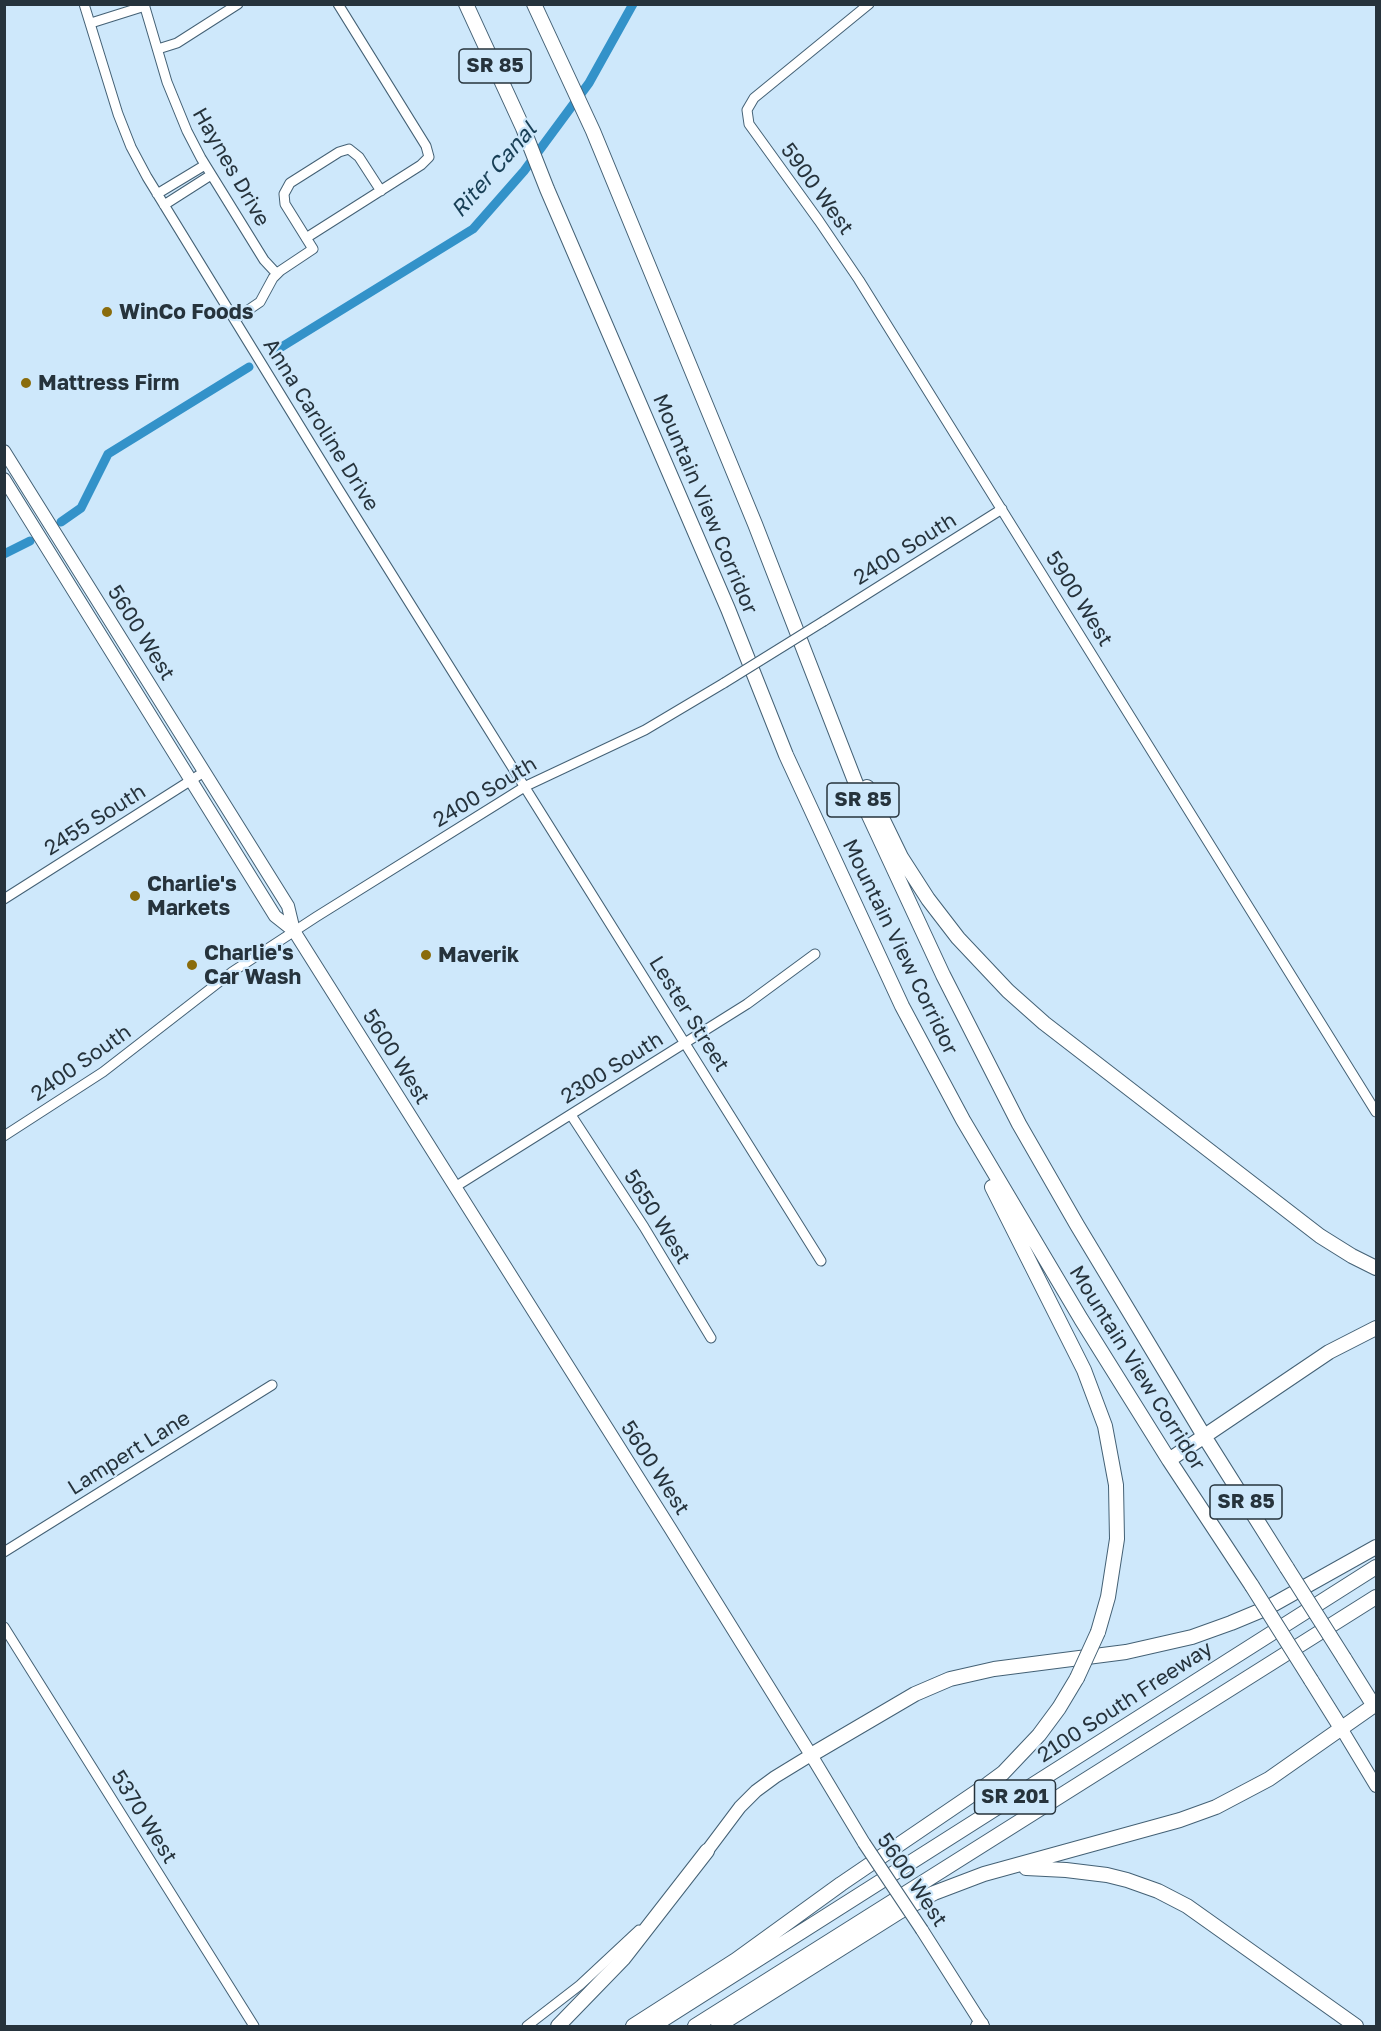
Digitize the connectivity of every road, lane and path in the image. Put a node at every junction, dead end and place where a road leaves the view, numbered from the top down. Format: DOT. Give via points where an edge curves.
graph roads {
  1 [pos="84,4"];
  2 [pos="238,4"];
  3 [pos="338,4"];
  4 [pos="466,4"];
  5 [pos="534,4"];
  6 [pos="869,4"];
  7 [pos="144,5"];
  8 [pos="91,23"];
  9 [pos="158,49"];
  10 [pos="205,165"];
  11 [pos="211,175"];
  12 [pos="381,191"];
  13 [pos="157,194"];
  14 [pos="164,205"];
  15 [pos="306,238"];
  16 [pos="277,274"];
  17 [pos="235,319"];
  18 [pos="4,451"];
  19 [pos="4,479"];
  20 [pos="1002,509"];
  21 [pos="827,706"];
  22 [pos="204,772"];
  23 [pos="191,780"];
  24 [pos="526,786"];
  25 [pos="4,899"];
  26 [pos="294,931"];
  27 [pos="815,954"];
  28 [pos="902,1005"];
  29 [pos="686,1044"];
  30 [pos="1377,1112"];
  31 [pos="571,1115"];
  32 [pos="4,1136"];
  33 [pos="455,1187"];
  34 [pos="821,1261"];
  35 [pos="1377,1268"];
  36 [pos="1377,1328"];
  37 [pos="711,1338"];
  38 [pos="272,1385"];
  39 [pos="1204,1436"];
  40 [pos="1169,1460"];
  41 [pos="1377,1547"];
  42 [pos="4,1552"];
  43 [pos="1377,1567"];
  44 [pos="1377,1597"];
  45 [pos="4,1627"];
  46 [pos="1376,1707"];
  47 [pos="1341,1728"];
  48 [pos="811,1755"];
  49 [pos="1377,1786"];
  50 [pos="707,1851"];
  51 [pos="1000,1871"];
  52 [pos="254,2026"];
  53 [pos="527,2026"];
  54 [pos="558,2026"];
  55 [pos="633,2026"];
  56 [pos="652,2026"];
  57 [pos="695,2026"];
  58 [pos="718,2026"];
  59 [pos="980,2026"];
  60 [pos="1356,2026"];
  1 -- 8 [label="street, Anna Caroline Drive"];
  2 -- 9 [label="street" via="177,43"];
  3 -- 12 [label="street" via="426,146 429,157"];
  4 -- 28 [label="highway, Mountain View Corridor / SR 85" via="523,128 728,609 786,755"];
  5 -- 21 [label="highway, Mountain View Corridor / SR 85" via="593,131"];
  6 -- 20 [label="street, 5900 West" via="759,94 747,110 752,129 859,280"];
  7 -- 8 [label="street"];
  7 -- 9 [label="street, Haynes Drive"];
  8 -- 13 [label="street, Anna Caroline Drive" via="124,130"];
  9 -- 10 [label="street, Haynes Drive" via="180,117"];
  10 -- 11 [label="street, Haynes Drive"];
  10 -- 13 [label="street"];
  11 -- 14 [label="street"];
  11 -- 16 [label="street, Haynes Drive" via="264,260"];
  12 -- 15 [label="street"];
  12 -- 15 [label="street" via="352,150 339,152 285,190 285,204"];
  13 -- 14 [label="street, Anna Caroline Drive"];
  14 -- 17 [label="street, Anna Caroline Drive"];
  15 -- 16 [label="street" via="313,249"];
  16 -- 17 [label="street" via="260,302"];
  17 -- 24 [label="street, Anna Caroline Drive"];
  18 -- 22 [label="main road, 5600 West"];
  19 -- 23 [label="main road, 5600 West"];
  20 -- 24 [label="street, 2400 South, bridge" via="645,730"];
  20 -- 30 [label="street, 5900 West"];
  21 -- 35 [label="highway" via="914,879 991,975 1044,1023 1320,1236"];
  21 -- 39 [label="highway, Mountain View Corridor / SR 85" via="865,807 970,1032 1077,1225"];
  22 -- 23 [label="street, 2455 South"];
  22 -- 26 [label="main road, 5600 West" via="288,906"];
  23 -- 25 [label="street, 2455 South"];
  23 -- 26 [label="main road, 5600 West" via="275,916"];
  24 -- 26 [label="street, 2400 South"];
  24 -- 29 [label="street, Lester Street"];
  26 -- 32 [label="street, 2400 South" via="224,978 103,1072"];
  26 -- 33 [label="main road, 5600 West"];
  27 -- 29 [label="street, 2300 South"];
  28 -- 40 [label="highway, Mountain View Corridor / SR 85" via="1030,1235"];
  28 -- 55 [label="highway, bridge" via="923,1054 1084,1370 1105,1426 1116,1485 1117,1539 1108,1597 1098,1632 1077,1678 1039,1735 1009,1767 736,1960"];
  29 -- 31 [label="street, 2300 South"];
  29 -- 34 [label="street, Lester Street"];
  31 -- 33 [label="street, 2300 South"];
  31 -- 37 [label="street, 5650 West"];
  33 -- 48 [label="main road, 5600 West"];
  36 -- 39 [label="highway" via="1329,1352"];
  38 -- 42 [label="street, Lampert Lane"];
  39 -- 40 [label="highway"];
  39 -- 46 [label="highway, Mountain View Corridor / SR 85, bridge"];
  40 -- 47 [label="highway, Mountain View Corridor / SR 85, bridge"];
  41 -- 48 [label="highway" via="1267,1608 1192,1636 1126,1652 950,1678"];
  43 -- 56 [label="highway, 2100 South Freeway / SR 201"];
  44 -- 57 [label="highway, SR 201"];
  45 -- 52 [label="street, 5370 West"];
  46 -- 47 [label="highway"];
  47 -- 49 [label="main road, Mountain View Corridor / SR 85"];
  47 -- 51 [label="highway" via="1269,1779 1216,1807"];
  48 -- 50 [label="main road" via="756,1791"];
  48 -- 59 [label="main road, 5600 West, bridge"];
  50 -- 53 [label="street" via="621,1948"];
  50 -- 54 [label="highway" via="623,1959"];
  51 -- 58 [label="highway" via="916,1902"];
  51 -- 60 [label="highway" via="1044,1868 1086,1872 1158,1891 1187,1906"];
}
